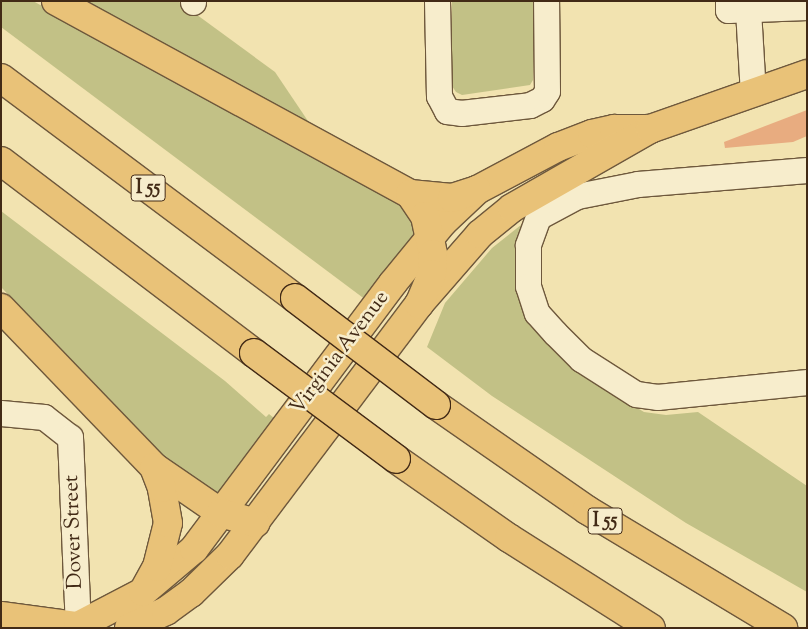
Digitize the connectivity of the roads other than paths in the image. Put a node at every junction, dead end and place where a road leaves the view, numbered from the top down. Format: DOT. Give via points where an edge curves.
graph roads {
  1 [pos="56,1"];
  2 [pos="437,1"];
  3 [pos="546,1"];
  4 [pos="738,6"];
  5 [pos="780,6"];
  6 [pos="807,7"];
  7 [pos="807,74"];
  8 [pos="1,78"];
  9 [pos="753,93"];
  10 [pos="650,128"];
  11 [pos="1,161"];
  12 [pos="807,170"];
  13 [pos="477,190"];
  14 [pos="410,194"];
  15 [pos="431,238"];
  16 [pos="419,304"];
  17 [pos="1,308"];
  18 [pos="807,382"];
  19 [pos="1,413"];
  20 [pos="154,467"];
  21 [pos="221,513"];
  22 [pos="256,523"];
  23 [pos="143,592"];
  24 [pos="1,616"];
  25 [pos="82,627"];
  26 [pos="782,627"];
  27 [pos="129,628"];
  28 [pos="651,628"];
  1 -- 14 [label="main road"];
  2 -- 3 [label="street" via="438,96 447,111 461,113 530,105 542,99 547,90"];
  4 -- 5 [label="street"];
  4 -- 9 [label="street"];
  5 -- 6 [label="street"];
  7 -- 9 [label="main road, Virginia Avenue"];
  8 -- 26 [label="main road, I 55, bridge" via="436,405 588,510"];
  9 -- 10 [label="main road, Virginia Avenue"];
  10 -- 13 [label="main road, Virginia Avenue" via="614,129 592,134 558,147"];
  10 -- 16 [label="main road, Virginia Avenue" via="512,208 480,234"];
  11 -- 28 [label="main road, bridge" via="396,459 509,538"];
  12 -- 18 [label="street" via="638,184 577,196 538,217 528,245 528,286 536,313 581,359 636,394 657,397"];
  13 -- 14 [label="main road" via="452,198"];
  13 -- 15 [label="main road, Virginia Avenue"];
  14 -- 15 [label="main road" via="425,216"];
  15 -- 16 [label="main road" via="432,274"];
  15 -- 21 [label="main road, Virginia Avenue" via="323,373"];
  16 -- 22 [label="main road, Virginia Avenue"];
  17 -- 20 [label="main road"];
  19 -- 25 [label="street, Dover Street" via="44,417 70,437"];
  20 -- 21 [label="main road"];
  20 -- 23 [label="main road" via="162,488 168,523 156,567"];
  21 -- 22 [label="main road"];
  21 -- 23 [label="main road, Virginia Avenue" via="194,549"];
  22 -- 27 [label="main road, Virginia Avenue" via="224,562 191,593 166,611"];
  23 -- 25 [label="main road, Virginia Avenue"];
  24 -- 25 [label="main road"];
}
